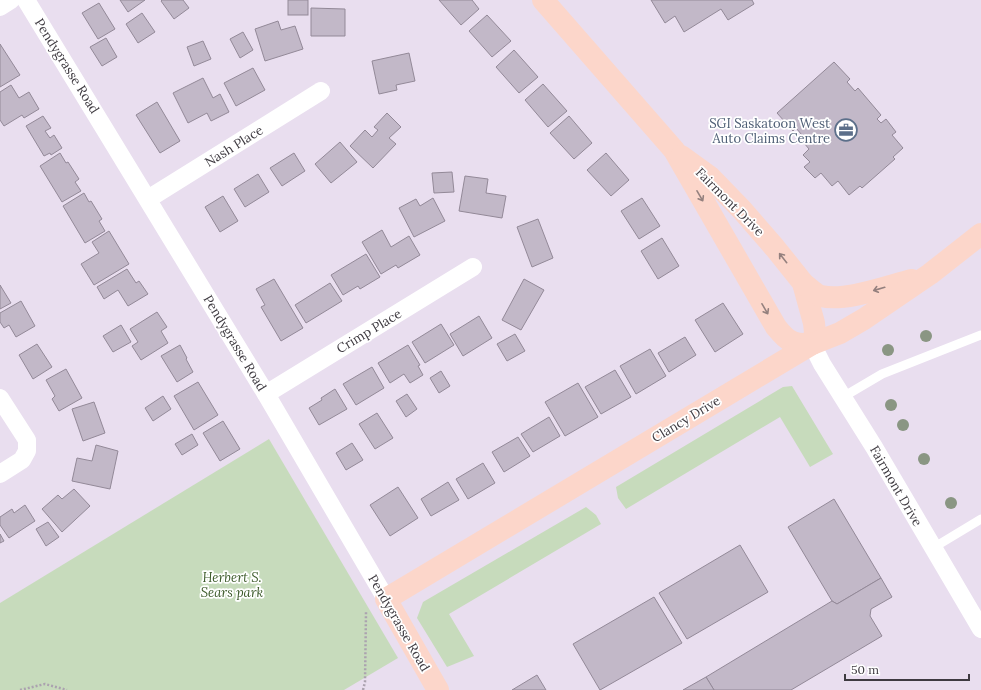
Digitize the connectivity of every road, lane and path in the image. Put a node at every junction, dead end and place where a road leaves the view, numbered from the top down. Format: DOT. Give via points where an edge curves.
graph roads {
  1 [pos="11,0"];
  2 [pos="26,0"];
  3 [pos="543,0"];
  4 [pos="0,6"];
  5 [pos="320,91"];
  6 [pos="674,150"];
  7 [pos="148,199"];
  8 [pos="981,234"];
  9 [pos="473,267"];
  10 [pos="930,274"];
  11 [pos="803,283"];
  12 [pos="981,335"];
  13 [pos="812,344"];
  14 [pos="266,394"];
  15 [pos="843,397"];
  16 [pos="0,398"];
  17 [pos="0,474"];
  18 [pos="981,519"];
  19 [pos="933,548"];
  20 [pos="386,599"];
  21 [pos="366,612"];
  22 [pos="981,628"];
  23 [pos="20,690"];
  24 [pos="68,690"];
  25 [pos="363,690"];
  26 [pos="438,690"];
  1 -- 4 [label="street"];
  2 -- 7 [label="street, Pendygrasse Road"];
  3 -- 6 [label="street, Fairmont Drive"];
  5 -- 7 [label="street, Nash Place"];
  11 -- 6 [label="street, Fairmont Drive, one-way" via="737,204 710,177"];
  6 -- 13 [label="street, Fairmont Drive, one-way" via="776,327 784,337 797,345"];
  7 -- 14 [label="street, Pendygrasse Road"];
  8 -- 10 [label="street, Clancy Drive"];
  9 -- 14 [label="street, Crimp Place"];
  10 -- 11 [label="street, one-way" via="868,292 835,297 819,296"];
  10 -- 13 [label="street, Clancy Drive" via="864,319 840,333"];
  11 -- 13 [label="street, Fairmont Drive" via="814,323"];
  12 -- 15 [label="lane" via="882,374"];
  13 -- 15 [label="street, Fairmont Drive"];
  13 -- 20 [label="street, Clancy Drive"];
  14 -- 20 [label="street, Pendygrasse Road"];
  15 -- 19 [label="street, Fairmont Drive"];
  16 -- 17 [label="street" via="27,440 27,451 22,460"];
  18 -- 19 [label="lane"];
  19 -- 22 [label="street, Fairmont Drive"];
  20 -- 26 [label="street, Pendygrasse Road"];
  21 -- 25 [label="path"];
  23 -- 24 [label="path" via="45,684"];
}
